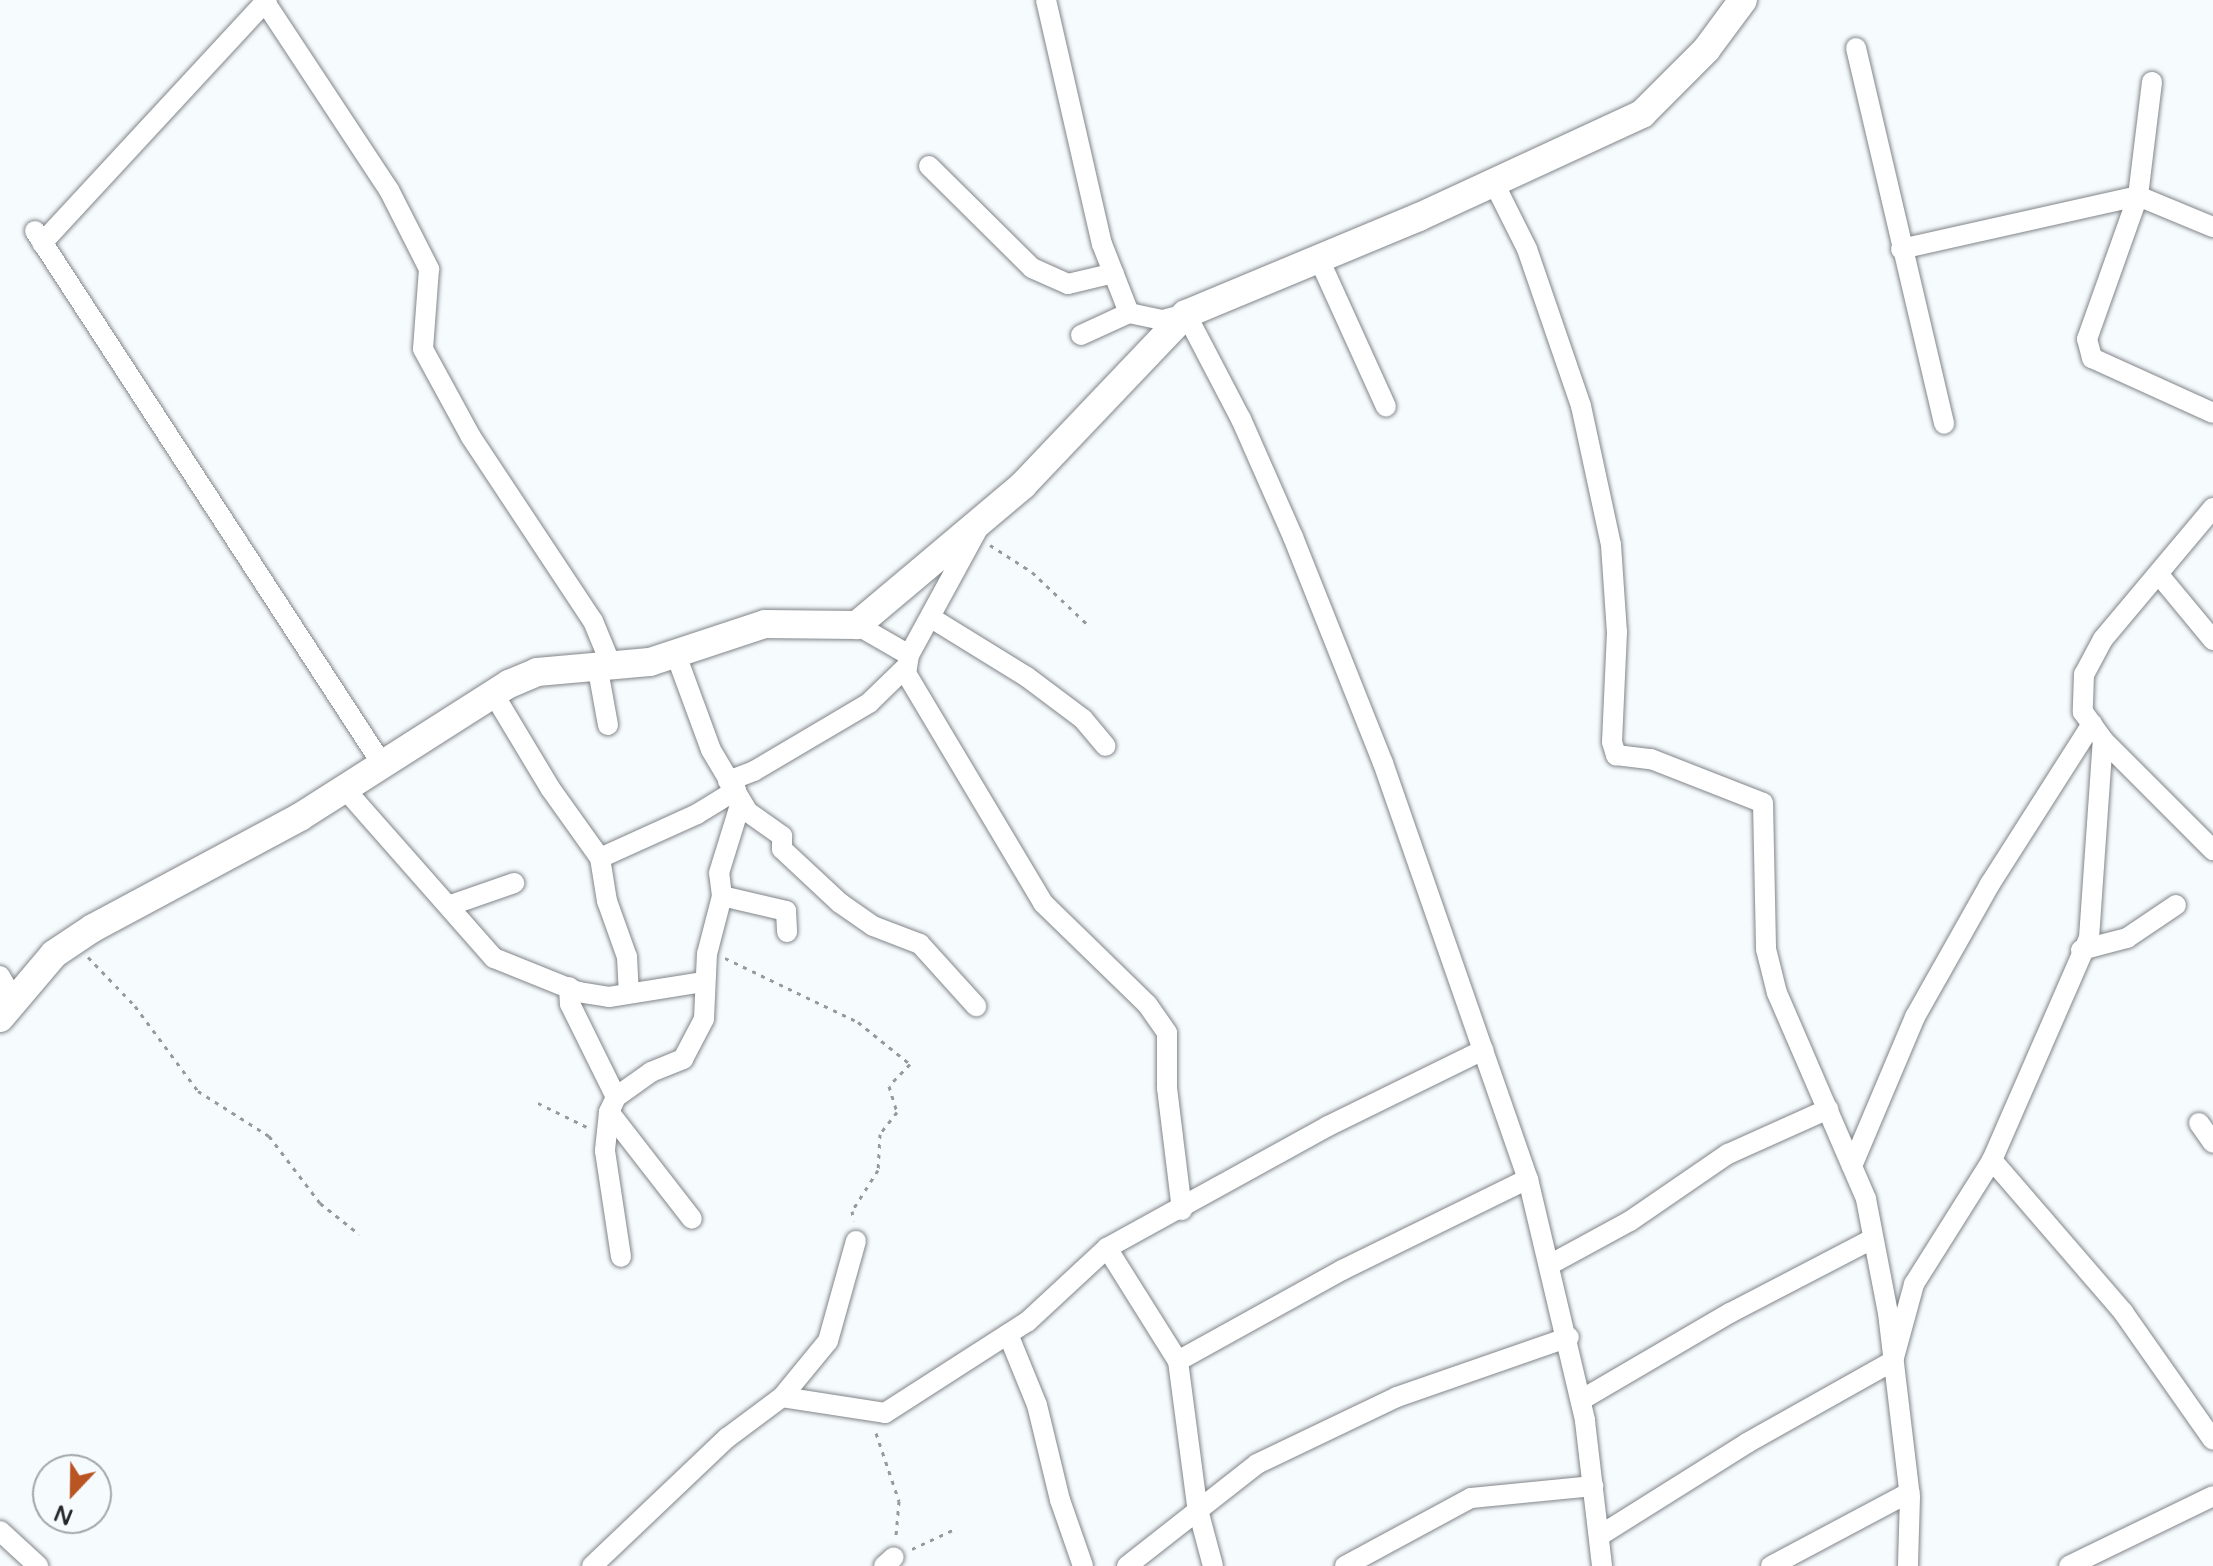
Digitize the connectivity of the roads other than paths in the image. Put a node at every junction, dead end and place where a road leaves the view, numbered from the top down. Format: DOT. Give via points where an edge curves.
graph roads {
  1 [pos="1046,0"];
  2 [pos="1743,0"];
  3 [pos="266,1"];
  4 [pos="1856,48"];
  5 [pos="2152,82"];
  6 [pos="929,166"];
  7 [pos="1493,181"];
  8 [pos="2138,196"];
  9 [pos="2213,227"];
  10 [pos="1901,249"];
  11 [pos="1319,259"];
  12 [pos="1114,273"];
  13 [pos="1129,313"];
  14 [pos="1186,314"];
  15 [pos="1081,335"];
  16 [pos="1386,407"];
  17 [pos="2213,413"];
  18 [pos="1944,424"];
  19 [pos="2213,508"];
  20 [pos="983,520"];
  21 [pos="2160,576"];
  22 [pos="933,619"];
  23 [pos="857,625"];
  24 [pos="2213,640"];
  25 [pos="675,652"];
  26 [pos="908,660"];
  27 [pos="605,668"];
  28 [pos="493,693"];
  29 [pos="608,725"];
  30 [pos="2098,732"];
  31 [pos="1106,746"];
  32 [pos="382,764"];
  33 [pos="344,788"];
  34 [pos="735,791"];
  35 [pos="2213,850"];
  36 [pos="600,858"];
  37 [pos="514,883"];
  38 [pos="722,896"];
  39 [pos="451,905"];
  40 [pos="2176,905"];
  41 [pos="787,932"];
  42 [pos="2081,950"];
  43 [pos="0,976"];
  44 [pos="704,982"];
  45 [pos="569,987"];
  46 [pos="629,990"];
  47 [pos="976,1006"];
  48 [pos="8,1010"];
  49 [pos="1483,1050"];
  50 [pos="613,1104"];
  51 [pos="1828,1109"];
  52 [pos="2199,1123"];
  53 [pos="2213,1143"];
  54 [pos="1992,1160"];
  55 [pos="1852,1166"];
  56 [pos="1528,1179"];
  57 [pos="1182,1210"];
  58 [pos="692,1219"];
  59 [pos="1870,1240"];
  60 [pos="856,1241"];
  61 [pos="1107,1248"];
  62 [pos="621,1257"];
  63 [pos="1551,1264"];
  64 [pos="1008,1334"];
  65 [pos="1569,1337"];
  66 [pos="1178,1361"];
  67 [pos="1893,1361"];
  68 [pos="782,1397"];
  69 [pos="1581,1400"];
  70 [pos="2213,1440"];
  71 [pos="1593,1486"];
  72 [pos="1910,1492"];
  73 [pos="2213,1496"];
  74 [pos="1197,1506"];
  75 [pos="0,1531"];
  76 [pos="1599,1536"];
  77 [pos="26,1562"];
  78 [pos="592,1566"];
  79 [pos="1083,1566"];
  80 [pos="1127,1566"];
  81 [pos="1213,1566"];
  82 [pos="1345,1566"];
  83 [pos="1602,1566"];
  84 [pos="1771,1566"];
  85 [pos="1908,1566"];
  86 [pos="2069,1566"];
  1 -- 12 [label="street" via="1102,244"];
  2 -- 7 [label="street" via="1706,50 1642,114"];
  3 -- 27 [label="street" via="389,190 429,269 423,349 471,437 593,621"];
  3 -- 32 [label="street" via="38,237"];
  4 -- 10 [label="street"];
  5 -- 8 [label="street"];
  6 -- 12 [label="street" via="1032,268 1068,284"];
  7 -- 11 [label="street"];
  7 -- 51 [label="street" via="1527,249 1581,406 1611,545 1616,755 1651,759 1763,803 1766,949 1777,993"];
  8 -- 9 [label="street"];
  8 -- 10 [label="street"];
  8 -- 17 [label="street" via="2087,339 2092,358"];
  10 -- 18 [label="street"];
  11 -- 14 [label="street"];
  11 -- 16 [label="street"];
  12 -- 13 [label="street"];
  13 -- 14 [label="street" via="1163,320"];
  13 -- 15 [label="street"];
  14 -- 20 [label="street" via="1059,450"];
  14 -- 49 [label="street" via="1241,419 1337,644"];
  19 -- 21 [label="street"];
  20 -- 22 [label="street" via="969,554 941,593"];
  20 -- 23 [label="street"];
  21 -- 24 [label="street"];
  21 -- 30 [label="street" via="2103,639 2084,674 2083,712"];
  22 -- 26 [label="street"];
  22 -- 31 [label="street" via="1027,677 1083,719"];
  23 -- 25 [label="street" via="782,621"];
  23 -- 26 [label="street"];
  25 -- 27 [label="street"];
  25 -- 34 [label="street" via="711,750"];
  26 -- 34 [label="street" via="869,703 767,764"];
  26 -- 57 [label="street" via="924,711 1019,869 1043,903 1147,1004 1167,1033 1167,1088"];
  27 -- 28 [label="street" via="537,672"];
  27 -- 29 [label="street"];
  28 -- 32 [label="street"];
  28 -- 36 [label="street"];
  30 -- 35 [label="street"];
  30 -- 42 [label="street" via="2089,938"];
  30 -- 55 [label="street" via="1990,884 1915,1017"];
  32 -- 33 [label="street"];
  33 -- 39 [label="street" via="398,855"];
  33 -- 48 [label="street" via="54,954"];
  34 -- 36 [label="street"];
  34 -- 38 [label="street" via="719,873"];
  34 -- 47 [label="street" via="782,836 782,849 840,903 873,926 920,944"];
  36 -- 46 [label="street" via="607,901 627,957"];
  37 -- 39 [label="street"];
  38 -- 41 [label="street" via="786,911"];
  38 -- 44 [label="street"];
  39 -- 45 [label="street" via="494,958"];
  40 -- 42 [label="street" via="2127,938"];
  42 -- 54 [label="street"];
  43 -- 48 [label="street"];
  44 -- 46 [label="street" via="652,992"];
  44 -- 50 [label="street" via="704,1019 683,1059 651,1072"];
  45 -- 46 [label="street" via="609,997"];
  45 -- 50 [label="street" via="570,1004"];
  49 -- 56 [label="street"];
  49 -- 57 [label="street" via="1328,1126"];
  50 -- 58 [label="street"];
  50 -- 62 [label="street" via="605,1151"];
  51 -- 55 [label="street"];
  51 -- 63 [label="street" via="1728,1154 1630,1221"];
  52 -- 53 [label="street"];
  54 -- 67 [label="street" via="1914,1284"];
  54 -- 70 [label="street" via="2123,1312"];
  55 -- 59 [label="street" via="1866,1199"];
  56 -- 63 [label="street"];
  56 -- 66 [label="street" via="1342,1270"];
  57 -- 61 [label="street"];
  59 -- 67 [label="street"];
  59 -- 69 [label="street"];
  60 -- 68 [label="street" via="828,1341"];
  61 -- 64 [label="street"];
  61 -- 66 [label="street"];
  63 -- 65 [label="street"];
  64 -- 68 [label="street" via="885,1413"];
  64 -- 79 [label="street" via="1037,1405"];
  65 -- 69 [label="street"];
  65 -- 74 [label="street" via="1397,1397 1257,1464"];
  66 -- 74 [label="street"];
  67 -- 72 [label="street"];
  67 -- 76 [label="street" via="1747,1443"];
  68 -- 78 [label="street" via="727,1438"];
  69 -- 71 [label="street"];
  71 -- 76 [label="street"];
  71 -- 82 [label="street" via="1471,1498"];
  72 -- 84 [label="street"];
  72 -- 85 [label="street"];
  73 -- 86 [label="street"];
  74 -- 80 [label="street"];
  74 -- 81 [label="street"];
  75 -- 77 [label="street"];
  76 -- 83 [label="street"];
}
